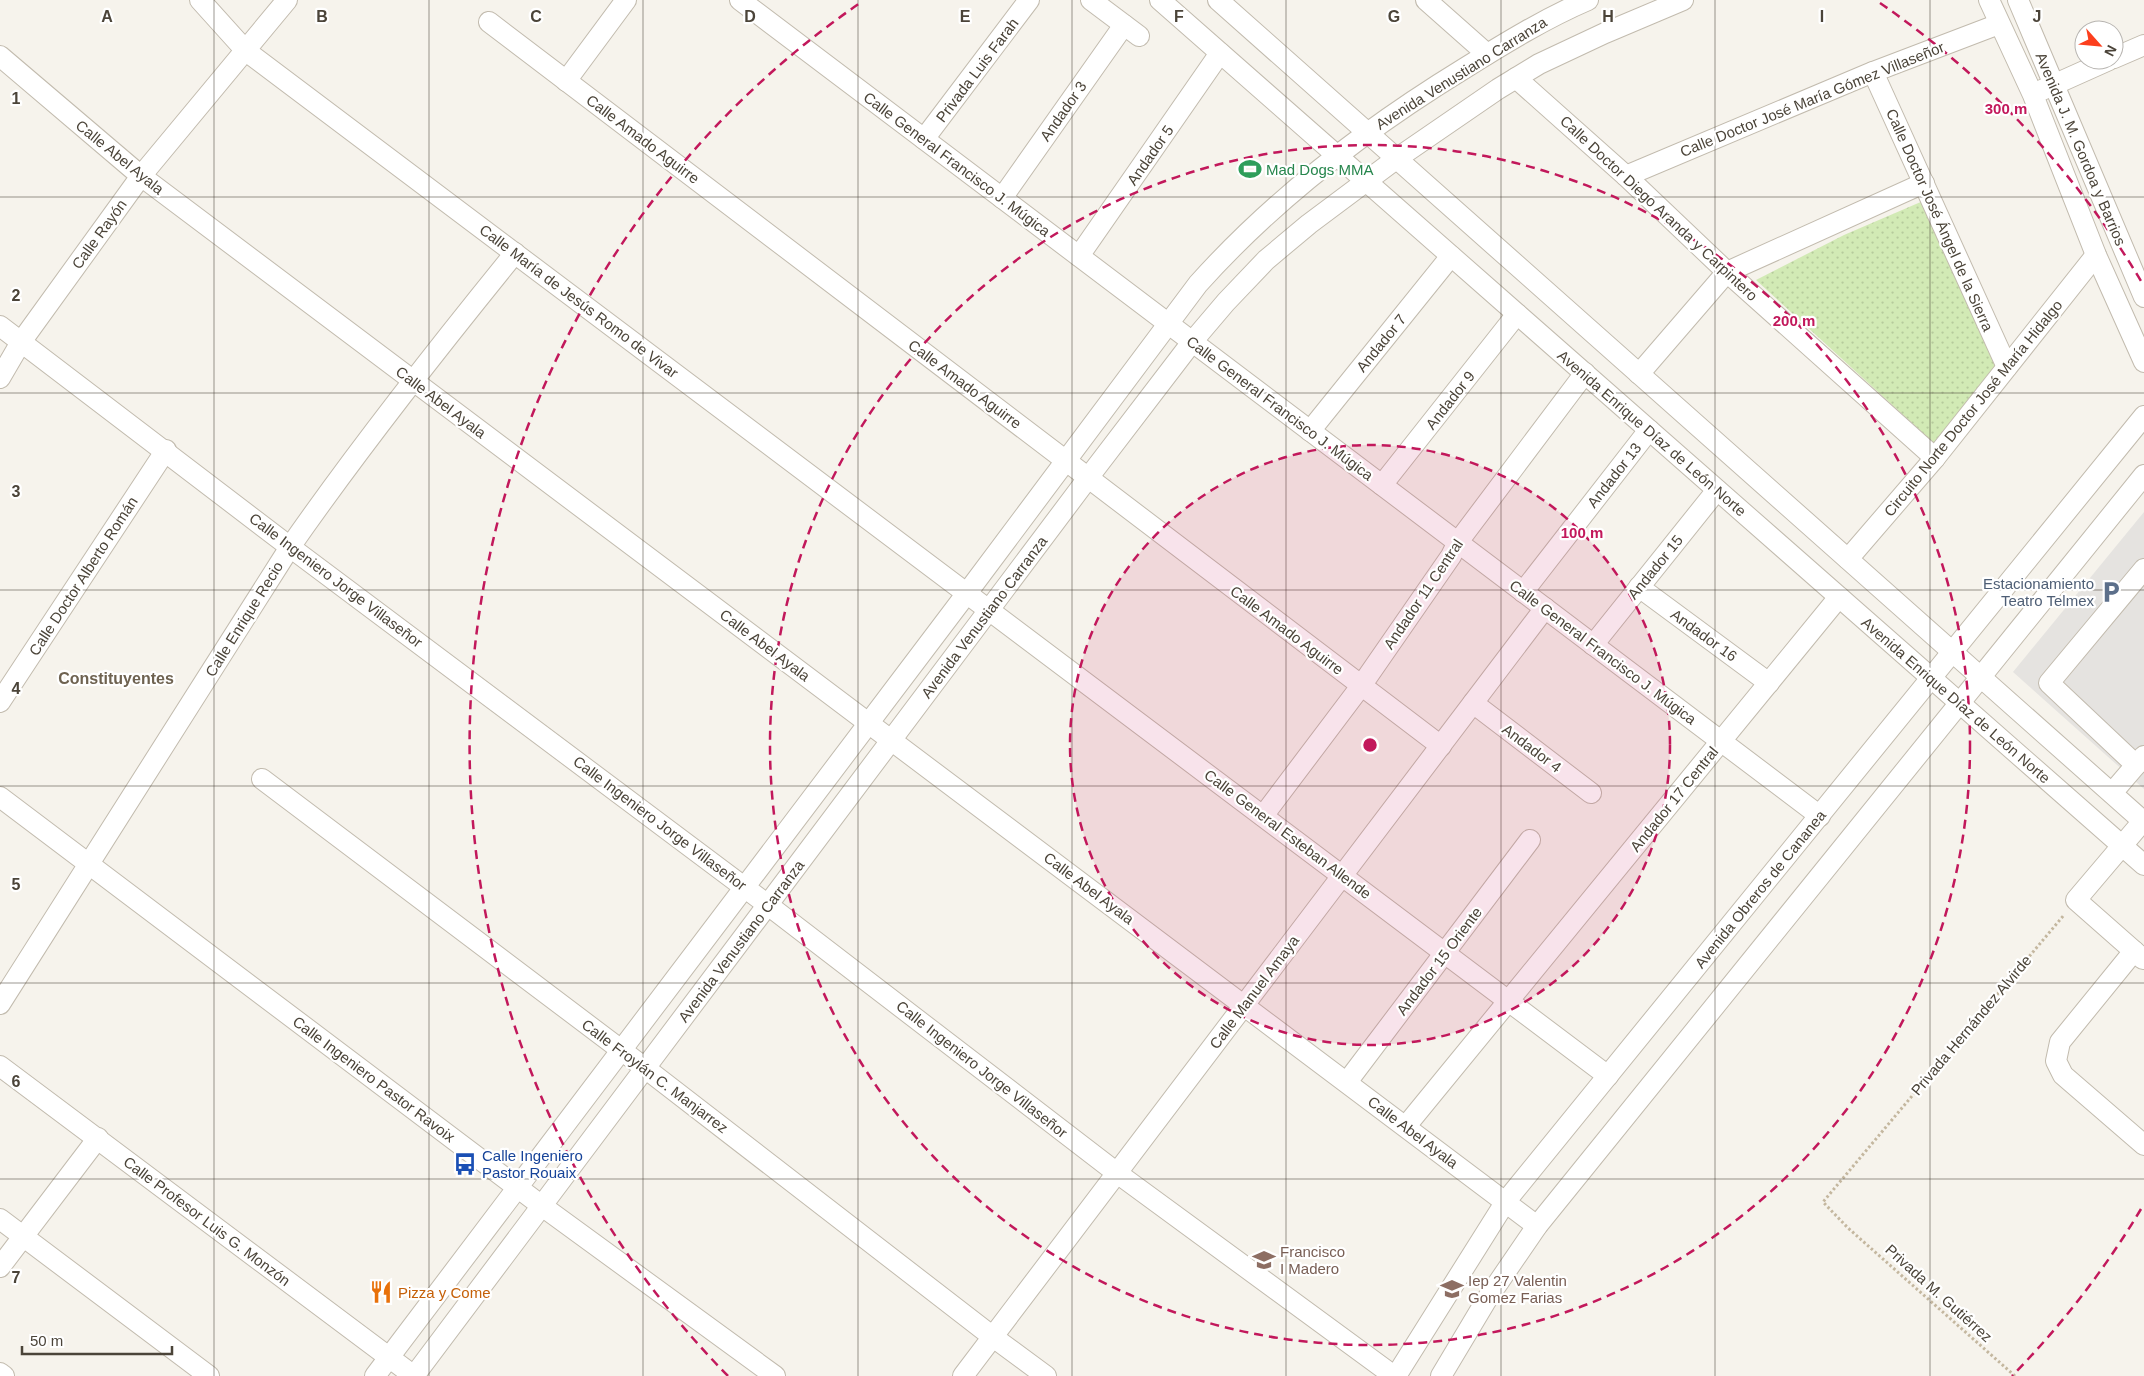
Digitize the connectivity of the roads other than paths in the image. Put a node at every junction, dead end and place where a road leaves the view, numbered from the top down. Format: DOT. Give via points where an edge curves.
graph roads {
  1 [pos="200,0"];
  2 [pos="287,0"];
  3 [pos="626,0"];
  4 [pos="740,0"];
  5 [pos="1029,0"];
  6 [pos="1160,0"];
  7 [pos="1218,0"];
  8 [pos="1426,0"];
  9 [pos="1588,0"];
  10 [pos="1683,0"];
  11 [pos="1989,0"];
  12 [pos="2018,0"];
  13 [pos="1104,4"];
  14 [pos="489,22"];
  15 [pos="1999,24"];
  16 [pos="2144,45"];
  17 [pos="246,51"];
  18 [pos="1220,53"];
  19 [pos="1487,54"];
  20 [pos="2124,54"];
  21 [pos="0,56"];
  22 [pos="2086,70"];
  23 [pos="1873,72"];
  24 [pos="1516,78"];
  25 [pos="566,81"];
  26 [pos="2054,84"];
  27 [pos="2033,95"];
  28 [pos="1366,132"];
  29 [pos="924,139"];
  30 [pos="1336,155"];
  31 [pos="1396,158"];
  32 [pos="141,176"];
  33 [pos="1626,176"];
  34 [pos="1366,181"];
  35 [pos="1924,183"];
  36 [pos="1002,198"];
  37 [pos="515,253"];
  38 [pos="2096,255"];
  39 [pos="1079,256"];
  40 [pos="1451,256"];
  41 [pos="1727,272"];
  42 [pos="2144,297"];
  43 [pos="1517,314"];
  44 [pos="1168,324"];
  45 [pos="0,326"];
  46 [pos="21,342"];
  47 [pos="1192,342"];
  48 [pos="2144,362"];
  49 [pos="2007,367"];
  50 [pos="1585,373"];
  51 [pos="1639,374"];
  52 [pos="0,378"];
  53 [pos="412,380"];
  54 [pos="2144,416"];
  55 [pos="1310,430"];
  56 [pos="1649,430"];
  57 [pos="166,450"];
  58 [pos="1935,458"];
  59 [pos="1066,461"];
  60 [pos="2143,477"];
  61 [pos="1088,478"];
  62 [pos="1382,485"];
  63 [pos="1717,490"];
  64 [pos="1458,542"];
  65 [pos="290,547"];
  66 [pos="1848,559"];
  67 [pos="2144,569"];
  68 [pos="1639,587"];
  69 [pos="1523,592"];
  70 [pos="967,593"];
  71 [pos="1839,597"];
  72 [pos="1545,608"];
  73 [pos="990,610"];
  74 [pos="1593,645"];
  75 [pos="1953,652"];
  76 [pos="1980,676"];
  77 [pos="1932,678"];
  78 [pos="1769,683"];
  79 [pos="1361,686"];
  80 [pos="0,702"];
  81 [pos="1959,702"];
  82 [pos="1473,703"];
  83 [pos="869,723"];
  84 [pos="892,740"];
  85 [pos="1721,741"];
  86 [pos="1441,746"];
  87 [pos="2140,761"];
  88 [pos="262,779"];
  89 [pos="1591,792"];
  90 [pos="2112,793"];
  91 [pos="0,797"];
  92 [pos="1262,816"];
  93 [pos="1820,816"];
  94 [pos="2144,821"];
  95 [pos="1530,840"];
  96 [pos="2121,846"];
  97 [pos="89,864"];
  98 [pos="2144,866"];
  99 [pos="1343,876"];
  100 [pos="745,887"];
  101 [pos="768,904"];
  102 [pos="1445,953"];
  103 [pos="2139,955"];
  104 [pos="1508,1001"];
  105 [pos="0,1004"];
  106 [pos="1244,1005"];
  107 [pos="621,1050"];
  108 [pos="0,1066"];
  109 [pos="645,1068"];
  110 [pos="1608,1076"];
  111 [pos="1347,1082"];
  112 [pos="1406,1126"];
  113 [pos="98,1138"];
  114 [pos="2144,1145"];
  115 [pos="1117,1173"];
  116 [pos="518,1188"];
  117 [pos="1506,1201"];
  118 [pos="542,1206"];
  119 [pos="0,1219"];
  120 [pos="1537,1226"];
  121 [pos="23,1236"];
  122 [pos="0,1267"];
  123 [pos="993,1337"];
  124 [pos="389,1357"];
  125 [pos="0,1373"];
  126 [pos="4,1376"];
  127 [pos="209,1376"];
  128 [pos="375,1376"];
  129 [pos="414,1376"];
  130 [pos="775,1376"];
  131 [pos="963,1376"];
  132 [pos="1046,1376"];
  133 [pos="1395,1376"];
  134 [pos="1441,1376"];
  1 -- 17 [label="street, Calle María de Jesús Romo de Vivar"];
  2 -- 17 [label="street, Calle Rayón"];
  3 -- 25 [label="street"];
  4 -- 29 [label="street, Calle General Francisco J. Múgica"];
  5 -- 29 [label="street, Privada Luis Farah"];
  6 -- 18 [label="street, Avenida Enrique Díaz de León Norte"];
  7 -- 28 [label="street"];
  8 -- 19 [label="street"];
  9 -- 19 [label="street, Avenida Venustiano Carranza"];
  10 -- 24 [label="street, Avenida Venustiano Carranza" via="1605,32"];
  11 -- 15 [label="street, Avenida J. M. Gordoa y Barrios"];
  12 -- 26 [label="street, Avenida J. M. Gordoa y Barrios"];
  13 -- 36 [label="street, Andador 3" via="1131,30"];
  14 -- 25 [label="street, Calle Amado Aguirre"];
  15 -- 23 [label="street, Calle Doctor José María Gómez Villaseñor"];
  15 -- 27 [label="street, Avenida J. M. Gordoa y Barrios"];
  16 -- 20 [label="street"];
  17 -- 32 [label="street, Calle Rayón"];
  17 -- 37 [label="street, Calle María de Jesús Romo de Vivar"];
  18 -- 30 [label="street, Avenida Enrique Díaz de León Norte"];
  18 -- 39 [label="street, Andador 5"];
  19 -- 28 [label="street, Avenida Venustiano Carranza"];
  21 -- 32 [label="street, Calle Abel Ayala"];
  22 -- 26 [label="street"];
  23 -- 33 [label="street, Calle Doctor José María Gómez Villaseñor"];
  23 -- 35 [label="street, Calle Doctor José Ángel de la Sierra"];
  24 -- 31 [label="street, Avenida Venustiano Carranza"];
  24 -- 33 [label="street, Calle Doctor Diego Aranda y Carpintero"];
  25 -- 59 [label="street, Calle Amado Aguirre"];
  26 -- 27 [label="street"];
  26 -- 42 [label="street, Avenida J. M. Gordoa y Barrios"];
  27 -- 38 [label="street, Avenida J. M. Gordoa y Barrios"];
  28 -- 30 [label="street, Avenida Venustiano Carranza"];
  28 -- 31 [label="street"];
  29 -- 36 [label="street, Calle General Francisco J. Múgica"];
  30 -- 34 [label="street, Avenida Enrique Díaz de León Norte"];
  30 -- 44 [label="street, Avenida Venustiano Carranza" via="1227,251"];
  31 -- 34 [label="street, Avenida Venustiano Carranza"];
  31 -- 51 [label="street"];
  32 -- 46 [label="street, Calle Rayón"];
  32 -- 53 [label="street, Calle Abel Ayala"];
  33 -- 41 [label="street, Calle Doctor Diego Aranda y Carpintero"];
  34 -- 40 [label="street, Avenida Enrique Díaz de León Norte"];
  34 -- 47 [label="street, Avenida Venustiano Carranza" via="1266,260"];
  35 -- 41 [label="street"];
  35 -- 49 [label="street, Calle Doctor José Ángel de la Sierra"];
  36 -- 39 [label="street, Calle General Francisco J. Múgica"];
  37 -- 53 [label="street, Calle Enrique Recio"];
  37 -- 70 [label="street, Calle María de Jesús Romo de Vivar"];
  38 -- 48 [label="street, Avenida J. M. Gordoa y Barrios"];
  38 -- 49 [label="street, Circuito Norte Doctor José María Hidalgo"];
  39 -- 44 [label="street, Calle General Francisco J. Múgica"];
  40 -- 43 [label="street, Avenida Enrique Díaz de León Norte"];
  40 -- 55 [label="street, Andador 7"];
  41 -- 51 [label="street"];
  41 -- 58 [label="street, Calle Doctor Diego Aranda y Carpintero"];
  43 -- 50 [label="street, Avenida Enrique Díaz de León Norte"];
  43 -- 62 [label="street, Andador 9"];
  44 -- 47 [label="street, Calle General Francisco J. Múgica"];
  44 -- 59 [label="street, Avenida Venustiano Carranza"];
  45 -- 46 [label="street, Calle Ingeniero Jorge Villaseñor"];
  46 -- 52 [label="street, Calle Rayón"];
  46 -- 57 [label="street, Calle Ingeniero Jorge Villaseñor"];
  47 -- 55 [label="street, Calle General Francisco J. Múgica"];
  47 -- 61 [label="street, Avenida Venustiano Carranza"];
  49 -- 58 [label="street, Circuito Norte Doctor José María Hidalgo"];
  50 -- 56 [label="street, Avenida Enrique Díaz de León Norte"];
  50 -- 64 [label="street, Andador 11 Central"];
  51 -- 66 [label="street"];
  53 -- 65 [label="street, Calle Enrique Recio"];
  53 -- 83 [label="street, Calle Abel Ayala"];
  54 -- 75 [label="street, Avenida Obreros de Cananea"];
  55 -- 62 [label="street, Calle General Francisco J. Múgica"];
  56 -- 63 [label="street, Avenida Enrique Díaz de León Norte"];
  56 -- 69 [label="street, Andador 13"];
  57 -- 65 [label="street, Calle Ingeniero Jorge Villaseñor"];
  57 -- 80 [label="street, Calle Doctor Alberto Román"];
  58 -- 66 [label="street, Circuito Norte Doctor José María Hidalgo"];
  59 -- 61 [label="street, Calle Amado Aguirre"];
  59 -- 70 [label="street, Avenida Venustiano Carranza"];
  60 -- 76 [label="street"];
  61 -- 73 [label="street, Avenida Venustiano Carranza"];
  61 -- 79 [label="street, Calle Amado Aguirre"];
  62 -- 64 [label="street, Calle General Francisco J. Múgica"];
  63 -- 68 [label="street, Andador 15"];
  63 -- 71 [label="street, Avenida Enrique Díaz de León Norte"];
  64 -- 69 [label="street, Calle General Francisco J. Múgica"];
  64 -- 79 [label="street, Andador 11 Central"];
  65 -- 97 [label="street, Calle Enrique Recio"];
  65 -- 100 [label="street, Calle Ingeniero Jorge Villaseñor"];
  66 -- 75 [label="street"];
  67 -- 87 [label="street" via="2049,683"];
  68 -- 74 [label="street, Andador 15"];
  68 -- 78 [label="street, Andador 16"];
  69 -- 72 [label="street, Calle General Francisco J. Múgica"];
  70 -- 73 [label="street, Calle General Esteban Allende"];
  70 -- 83 [label="street, Avenida Venustiano Carranza"];
  71 -- 77 [label="street, Avenida Enrique Díaz de León Norte"];
  71 -- 78 [label="street, Andador 17 Central"];
  72 -- 74 [label="street, Calle General Francisco J. Múgica"];
  72 -- 82 [label="street, Calle Manuel Amaya"];
  73 -- 84 [label="street, Avenida Venustiano Carranza"];
  73 -- 92 [label="street, Calle General Esteban Allende"];
  74 -- 85 [label="street, Calle General Francisco J. Múgica"];
  75 -- 76 [label="street"];
  75 -- 77 [label="street, Avenida Obreros de Cananea"];
  76 -- 81 [label="street"];
  76 -- 90 [label="street"];
  77 -- 81 [label="street, Avenida Enrique Díaz de León Norte"];
  77 -- 93 [label="street, Avenida Obreros de Cananea"];
  78 -- 85 [label="street, Andador 17 Central"];
  79 -- 86 [label="street, Calle Amado Aguirre"];
  79 -- 92 [label="street, Andador 11 Central"];
  81 -- 96 [label="street, Avenida Enrique Díaz de León Norte"];
  81 -- 120 [label="street"];
  82 -- 86 [label="street, Calle Manuel Amaya"];
  82 -- 89 [label="street, Andador 4"];
  83 -- 84 [label="street, Calle Abel Ayala"];
  83 -- 100 [label="street, Avenida Venustiano Carranza"];
  84 -- 101 [label="street, Avenida Venustiano Carranza"];
  84 -- 106 [label="street, Calle Abel Ayala"];
  85 -- 93 [label="street, Calle General Francisco J. Múgica"];
  85 -- 104 [label="street, Andador 17 Central"];
  86 -- 99 [label="street, Calle Manuel Amaya"];
  87 -- 90 [label="street"];
  88 -- 107 [label="street, Calle Froylán C. Manjarrez"];
  90 -- 94 [label="street"];
  91 -- 97 [label="street, Calle Ingeniero Pastor Ravoix"];
  92 -- 99 [label="street, Calle General Esteban Allende"];
  93 -- 110 [label="street, Avenida Obreros de Cananea"];
  94 -- 96 [label="street"];
  95 -- 102 [label="street, Andador 15 Oriente"];
  96 -- 98 [label="street, Avenida Enrique Díaz de León Norte"];
  96 -- 103 [label="street" via="2076,900"];
  97 -- 105 [label="street, Calle Enrique Recio"];
  97 -- 116 [label="street, Calle Ingeniero Pastor Ravoix"];
  99 -- 102 [label="street, Calle General Esteban Allende"];
  99 -- 106 [label="street, Calle Manuel Amaya"];
  100 -- 101 [label="street, Calle Ingeniero Jorge Villaseñor"];
  100 -- 107 [label="street, Avenida Venustiano Carranza"];
  101 -- 109 [label="street, Avenida Venustiano Carranza"];
  101 -- 115 [label="street, Calle Ingeniero Jorge Villaseñor"];
  102 -- 104 [label="street, Calle General Esteban Allende"];
  102 -- 111 [label="street, Andador 15 Oriente"];
  103 -- 114 [label="street" via="2060,1042 2056,1061 2063,1075"];
  104 -- 110 [label="street, Calle General Esteban Allende"];
  104 -- 112 [label="street, Andador 17 Central"];
  106 -- 111 [label="street, Calle Abel Ayala"];
  106 -- 115 [label="street, Calle Manuel Amaya"];
  107 -- 109 [label="street, Calle Froylán C. Manjarrez"];
  107 -- 116 [label="street, Avenida Venustiano Carranza"];
  108 -- 113 [label="street, Calle Profesor Luis G. Monzón"];
  109 -- 118 [label="street, Avenida Venustiano Carranza"];
  109 -- 123 [label="street, Calle Froylán C. Manjarrez"];
  110 -- 117 [label="street, Avenida Obreros de Cananea"];
  111 -- 112 [label="street, Calle Abel Ayala"];
  112 -- 117 [label="street, Calle Abel Ayala"];
  113 -- 121 [label="street"];
  113 -- 124 [label="street, Calle Profesor Luis G. Monzón"];
  115 -- 123 [label="street, Calle Manuel Amaya"];
  115 -- 133 [label="street, Calle Ingeniero Jorge Villaseñor"];
  116 -- 118 [label="street, Calle Ingeniero Pastor Ravoix"];
  116 -- 124 [label="street, Avenida Venustiano Carranza"];
  117 -- 120 [label="street, Calle Abel Ayala"];
  117 -- 133 [label="street, Avenida Obreros de Cananea"];
  118 -- 129 [label="street, Avenida Venustiano Carranza"];
  118 -- 130 [label="street, Calle Ingeniero Pastor Ravoix"];
  119 -- 121 [label="street"];
  120 -- 134 [label="street" via="1486,1299"];
  121 -- 122 [label="street"];
  121 -- 127 [label="street"];
  123 -- 131 [label="street, Calle Manuel Amaya"];
  123 -- 132 [label="street, Calle Froylán C. Manjarrez"];
  124 -- 128 [label="street, Avenida Venustiano Carranza"];
  124 -- 129 [label="street, Calle Profesor Luis G. Monzón"];
  125 -- 126 [label="street"];
}
